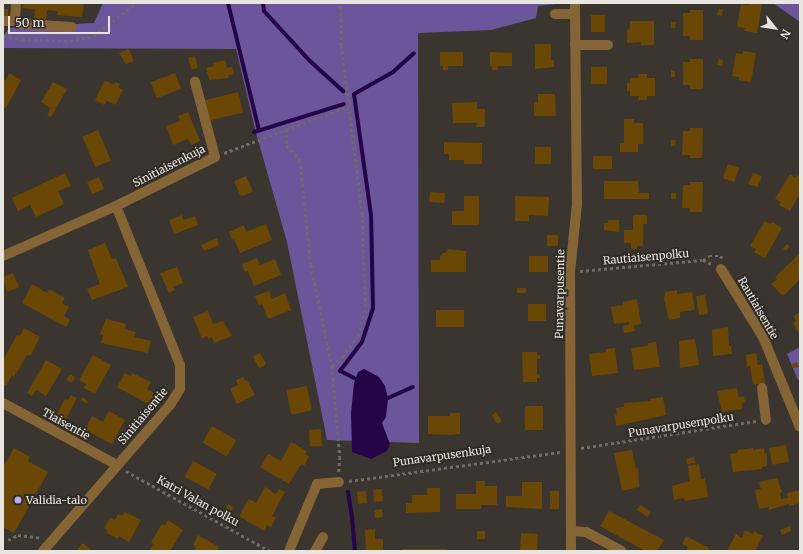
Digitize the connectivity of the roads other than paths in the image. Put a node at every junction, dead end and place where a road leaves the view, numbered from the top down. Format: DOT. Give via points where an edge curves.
graph roads {
  1 [pos="16,3"];
  2 [pos="575,3"];
  3 [pos="556,14"];
  4 [pos="575,14"];
  5 [pos="3,21"];
  6 [pos="15,21"];
  7 [pos="72,27"];
  8 [pos="575,45"];
  9 [pos="608,45"];
  10 [pos="195,82"];
  11 [pos="116,206"];
  12 [pos="3,256"];
  13 [pos="721,269"];
  14 [pos="762,388"];
  15 [pos="3,403"];
  16 [pos="766,420"];
  17 [pos="800,427"];
  18 [pos="117,465"];
  19 [pos="339,482"];
  20 [pos="571,531"];
  21 [pos="323,537"];
  22 [pos="43,551"];
  23 [pos="289,551"];
  24 [pos="315,551"];
  25 [pos="571,551"];
  26 [pos="621,551"];
  1 -- 6 [label="street"];
  2 -- 4 [label="street, Punavarpusentie"];
  3 -- 4 [label="street"];
  4 -- 8 [label="street, Punavarpusentie"];
  5 -- 6 [label="street"];
  6 -- 7 [label="street" via="22,24"];
  8 -- 9 [label="street"];
  8 -- 20 [label="street, Punavarpusentie" via="577,204 570,272"];
  10 -- 11 [label="street, Sinitiaisenkuja" via="215,157"];
  11 -- 12 [label="street, Sinitiaisenkuja"];
  11 -- 18 [label="street, Sinitiaisentie" via="180,365 180,389 170,405"];
  13 -- 17 [label="street, Rautiaisentie" via="763,338"];
  14 -- 16 [label="street"];
  15 -- 18 [label="street, Tiaisentie"];
  18 -- 22 [label="street, Sinitiaisentie"];
  19 -- 23 [label="street" via="317,484"];
  20 -- 25 [label="street, Punavarpusentie"];
  20 -- 26 [label="street" via="586,532"];
  21 -- 24 [label="street"];
}
